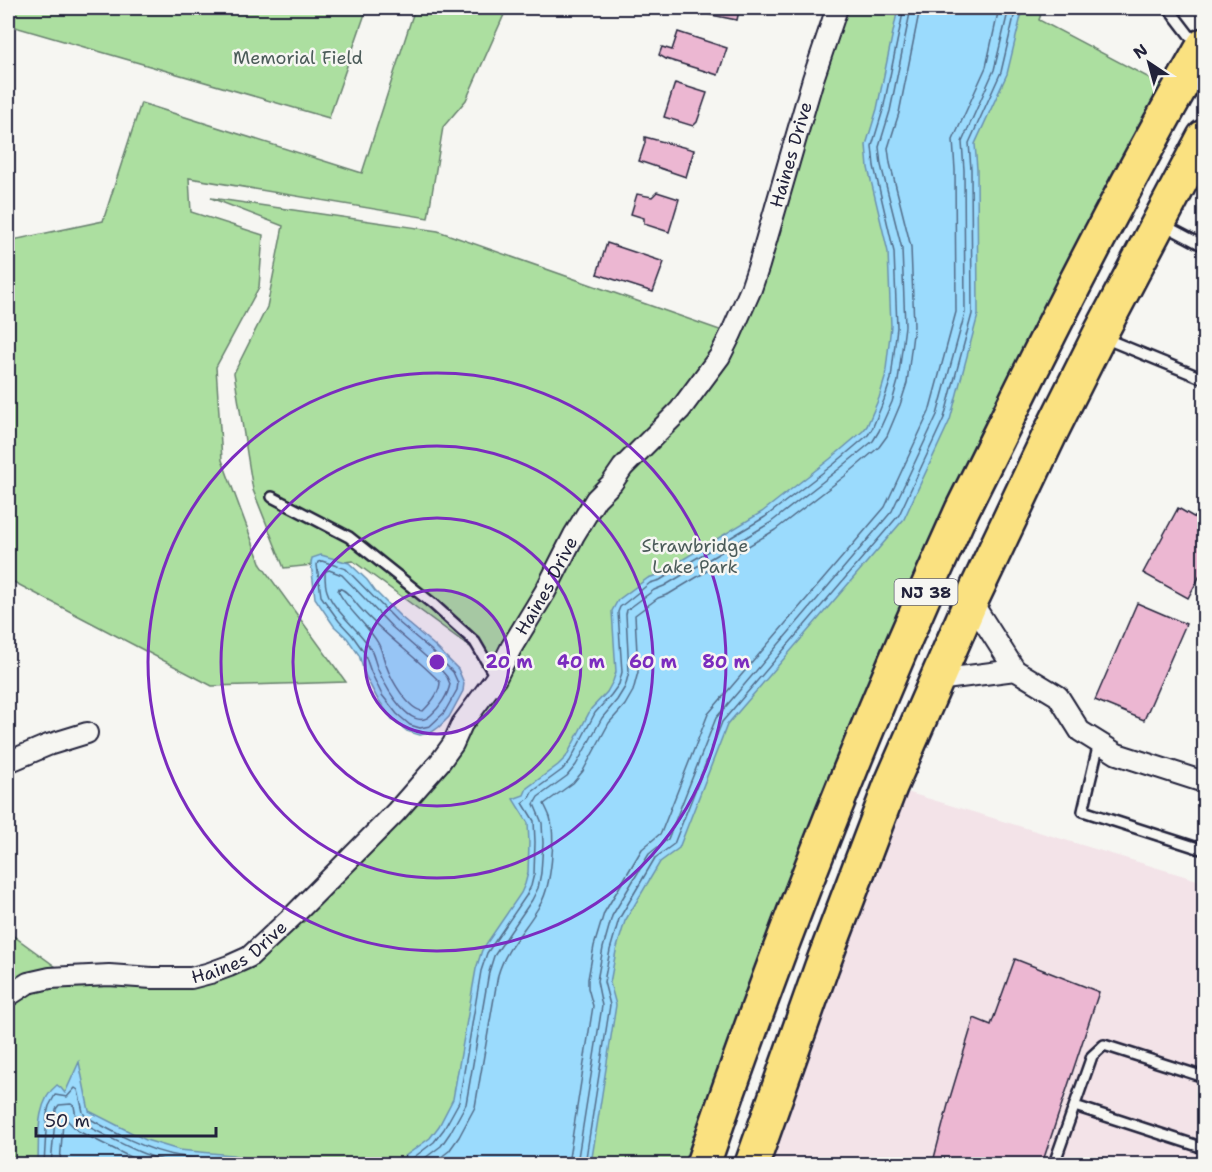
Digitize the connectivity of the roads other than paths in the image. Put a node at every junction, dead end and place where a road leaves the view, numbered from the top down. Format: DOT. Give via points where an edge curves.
graph roads {
  1 [pos="837,8"];
  2 [pos="1171,8"];
  3 [pos="1203,48"];
  4 [pos="1204,137"];
  5 [pos="1159,223"];
  6 [pos="1204,246"];
  7 [pos="1099,336"];
  8 [pos="1204,379"];
  9 [pos="272,497"];
  10 [pos="971,601"];
  11 [pos="1015,670"];
  12 [pos="937,680"];
  13 [pos="492,683"];
  14 [pos="87,733"];
  15 [pos="1099,743"];
  16 [pos="8,762"];
  17 [pos="1204,782"];
  18 [pos="1204,850"];
  19 [pos="8,996"];
  20 [pos="1204,1077"];
  21 [pos="1075,1106"];
  22 [pos="1204,1148"];
  23 [pos="703,1164"];
  24 [pos="752,1164"];
  25 [pos="1054,1164"];
  1 -- 13 [label="street, Haines Drive" via="751,289 720,356 680,410 623,466 596,499"];
  2 -- 3 [label="lane"];
  3 -- 23 [label="highway, NJ 38" via="1072,288 963,508 826,830"];
  4 -- 5 [label="highway, NJ 38"];
  5 -- 6 [label="lane"];
  5 -- 7 [label="highway, NJ 38"];
  7 -- 8 [label="lane"];
  7 -- 10 [label="highway, NJ 38"];
  9 -- 13 [label="lane" via="349,537 434,604 475,642"];
  10 -- 11 [label="street"];
  10 -- 12 [label="highway, NJ 38"];
  11 -- 12 [label="street"];
  11 -- 15 [label="street" via="1058,696 1080,731"];
  12 -- 24 [label="highway, NJ 38" via="856,874"];
  13 -- 19 [label="street, Haines Drive" via="426,779 249,957 191,978 50,978 27,983"];
  14 -- 16 [label="street"];
  15 -- 17 [label="street" via="1116,754"];
  15 -- 18 [label="lane" via="1083,811"];
  20 -- 21 [label="lane" via="1104,1044 1092,1056"];
  21 -- 22 [label="lane"];
  21 -- 25 [label="lane"];
}
